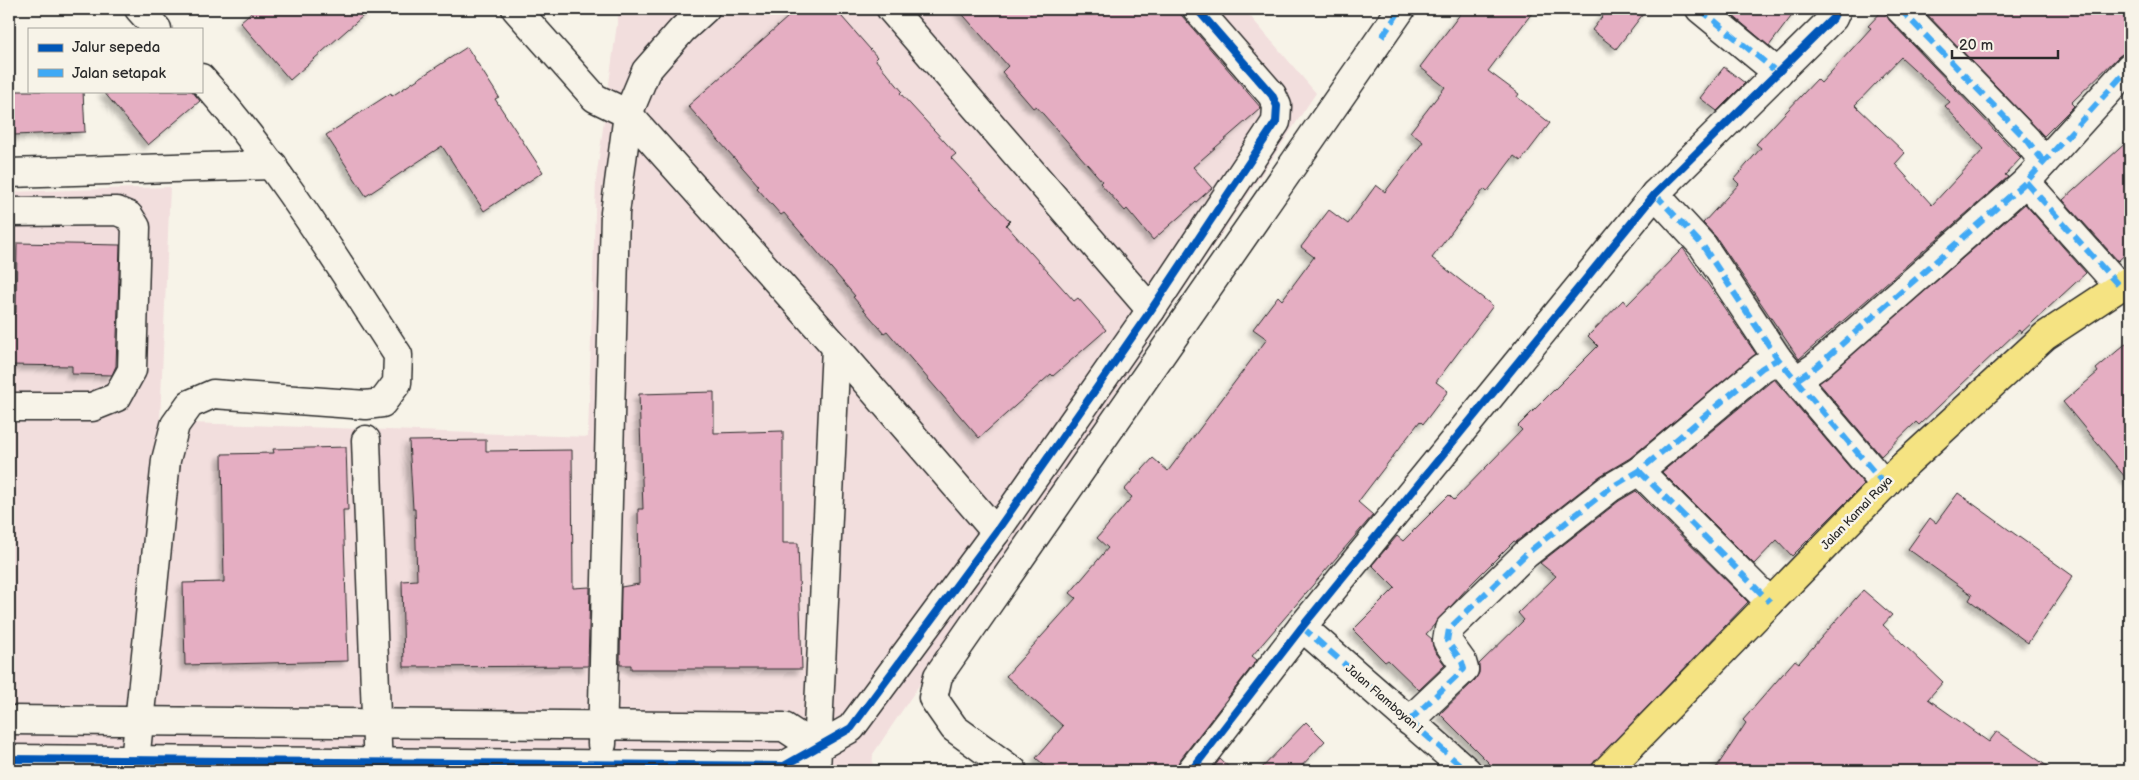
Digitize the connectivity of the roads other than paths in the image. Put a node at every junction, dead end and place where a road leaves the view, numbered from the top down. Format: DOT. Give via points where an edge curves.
graph roads {
  1 [pos="140,9"];
  2 [pos="516,9"];
  3 [pos="705,9"];
  4 [pos="891,9"];
  5 [pos="1197,9"];
  6 [pos="1401,9"];
  7 [pos="1700,9"];
  8 [pos="1837,9"];
  9 [pos="1900,9"];
  10 [pos="156,28"];
  11 [pos="2130,67"];
  12 [pos="1778,73"];
  13 [pos="202,79"];
  14 [pos="628,114"];
  15 [pos="2044,162"];
  16 [pos="273,165"];
  17 [pos="9,173"];
  18 [pos="2026,182"];
  19 [pos="1655,194"];
  20 [pos="9,212"];
  21 [pos="2125,283"];
  22 [pos="1150,310"];
  23 [pos="836,347"];
  24 [pos="1778,358"];
  25 [pos="1798,379"];
  26 [pos="9,407"];
  27 [pos="366,440"];
  28 [pos="1639,471"];
  29 [pos="1885,485"];
  30 [pos="996,532"];
  31 [pos="1770,602"];
  32 [pos="1302,627"];
  33 [pos="9,720"];
  34 [pos="1409,721"];
  35 [pos="140,722"];
  36 [pos="377,723"];
  37 [pos="603,725"];
  38 [pos="9,759"];
  39 [pos="816,760"];
  40 [pos="135,766"];
  41 [pos="378,767"];
  42 [pos="602,768"];
  43 [pos="1013,771"];
  44 [pos="1190,771"];
  45 [pos="1467,771"];
  46 [pos="1606,771"];
  1 -- 10 [label="street"];
  2 -- 14 [label="street" via="595,98"];
  3 -- 14 [label="street" via="646,71"];
  4 -- 22 [label="street"];
  5 -- 22 [label="street" via="1272,95 1277,106 1276,122"];
  6 -- 43 [label="street" via="938,676 934,698 954,728"];
  7 -- 12 [label="street"];
  8 -- 12 [label="street" via="1833,18"];
  9 -- 15 [label="street" via="2027,140"];
  11 -- 15 [label="street"];
  12 -- 19 [label="street"];
  13 -- 16 [label="street" via="240,121"];
  14 -- 23 [label="street"];
  14 -- 37 [label="street" via="615,213"];
  15 -- 18 [label="street"];
  16 -- 17 [label="street"];
  16 -- 35 [label="street" via="398,354 397,383 382,403 366,405 213,394 190,404 175,425 166,460"];
  18 -- 21 [label="street"];
  18 -- 25 [label="street" via="1817,366"];
  19 -- 24 [label="street" via="1703,246"];
  19 -- 32 [label="street"];
  20 -- 26 [label="street" via="117,211 128,216 136,227 132,370 117,398 92,407"];
  21 -- 29 [label="main road, Jalan Kamal Raya" via="2045,336"];
  22 -- 30 [label="street"];
  23 -- 30 [label="street"];
  23 -- 39 [label="street"];
  24 -- 25 [label="street"];
  24 -- 28 [label="street"];
  25 -- 29 [label="street"];
  27 -- 36 [label="street"];
  28 -- 31 [label="street"];
  28 -- 34 [label="street" via="1610,488 1526,554 1450,629 1447,641 1464,669"];
  29 -- 31 [label="main road, Jalan Kamal Raya"];
  30 -- 39 [label="street" via="851,728"];
  31 -- 46 [label="main road, Jalan Kamal Raya"];
  32 -- 34 [label="street, Jalan Flamboyan I"];
  32 -- 44 [label="street"];
  33 -- 35 [label="street"];
  34 -- 45 [label="street, Jalan Flamboyan I"];
  35 -- 36 [label="street"];
  35 -- 40 [label="street"];
  36 -- 37 [label="street"];
  36 -- 41 [label="street"];
  37 -- 39 [label="street" via="784,727"];
  37 -- 42 [label="street"];
  38 -- 40 [label="street"];
  39 -- 42 [label="street" via="784,766"];
  40 -- 41 [label="street"];
  41 -- 42 [label="street"];
}
